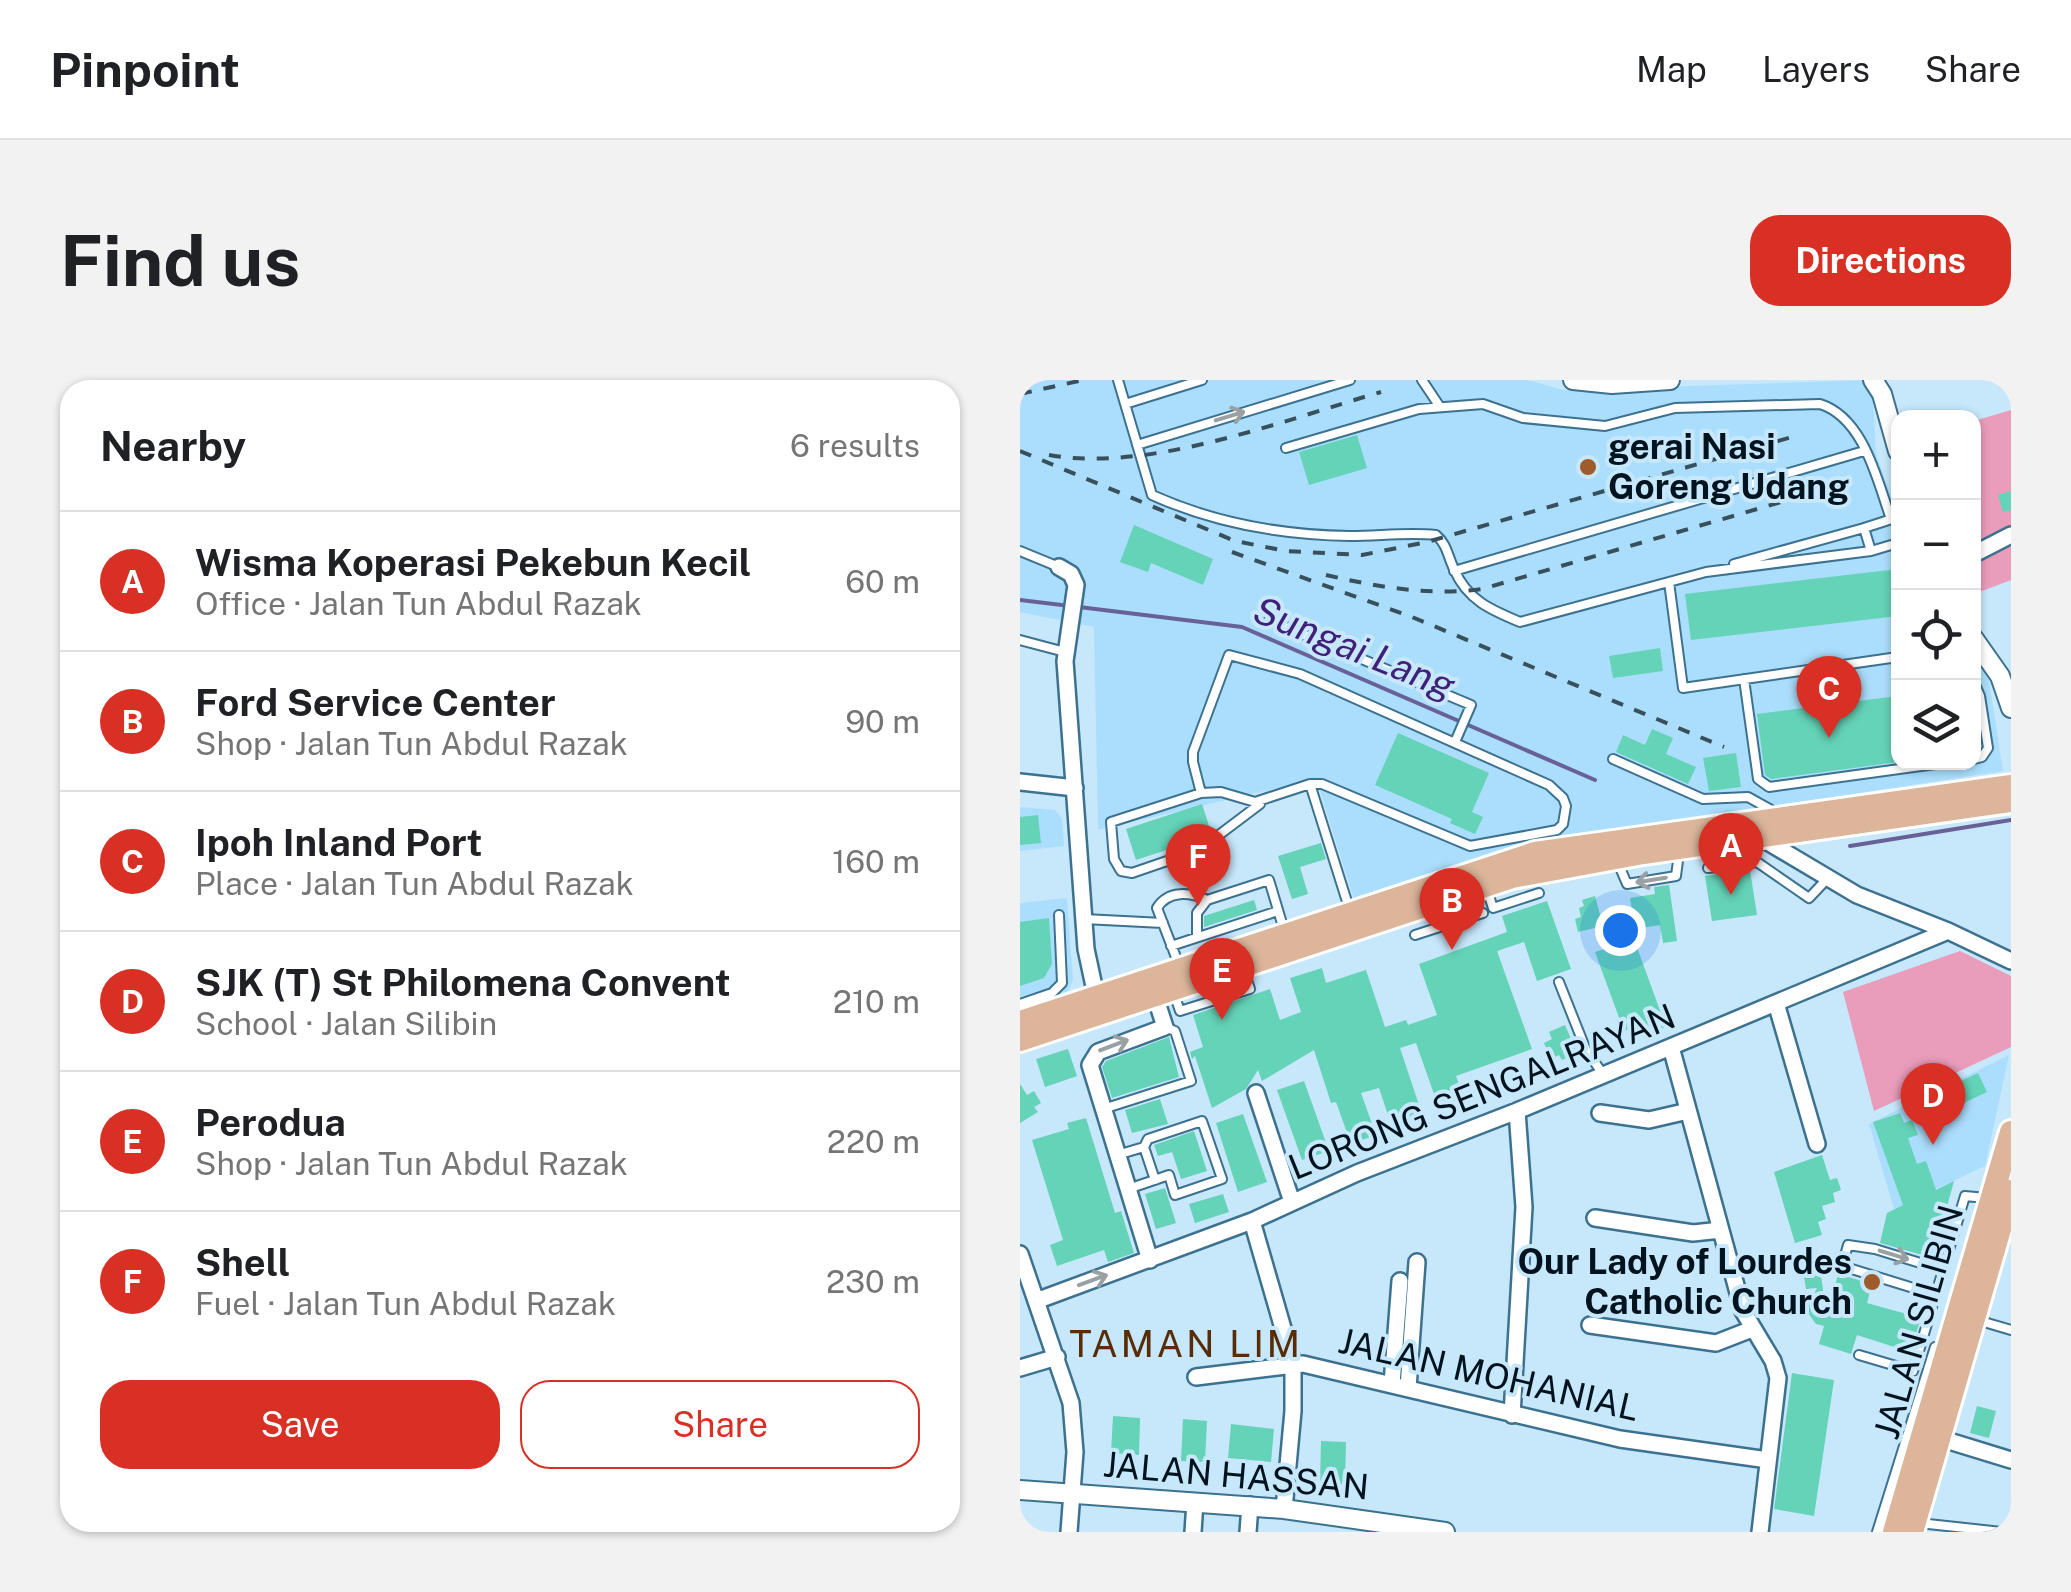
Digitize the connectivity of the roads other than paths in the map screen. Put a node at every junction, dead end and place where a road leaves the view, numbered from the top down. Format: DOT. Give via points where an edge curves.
graph roads {
  1 [pos="1118,380"];
  2 [pos="1202,380"];
  3 [pos="1350,380"];
  4 [pos="1422,380"];
  5 [pos="1572,380"];
  6 [pos="1670,380"];
  7 [pos="1873,380"];
  8 [pos="1882,380"];
  9 [pos="1125,404"];
  10 [pos="1440,407"];
  11 [pos="1893,410"];
  12 [pos="1891,426"];
  13 [pos="1137,445"];
  14 [pos="1286,448"];
  15 [pos="1864,450"];
  16 [pos="1891,509"];
  17 [pos="1891,519"];
  18 [pos="1864,528"];
  19 [pos="2011,535"];
  20 [pos="1891,545"];
  21 [pos="1981,550"];
  22 [pos="1020,551"];
  23 [pos="1871,551"];
  24 [pos="1059,567"];
  25 [pos="1454,571"];
  26 [pos="1706,572"];
  27 [pos="1669,582"];
  28 [pos="1270,620"];
  29 [pos="1981,634"];
  30 [pos="1020,640"];
  31 [pos="1981,649"];
  32 [pos="1065,652"];
  33 [pos="1891,658"];
  34 [pos="2011,675"];
  35 [pos="1744,679"];
  36 [pos="1981,702"];
  37 [pos="2011,708"];
  38 [pos="1455,742"];
  39 [pos="1981,757"];
  40 [pos="1613,759"];
  41 [pos="1894,770"];
  42 [pos="1020,782"];
  43 [pos="1310,784"];
  44 [pos="2011,786"];
  45 [pos="1075,788"];
  46 [pos="1202,793"];
  47 [pos="1265,799"];
  48 [pos="2011,801"];
  49 [pos="1787,825"];
  50 [pos="1762,838"];
  51 [pos="1809,867"];
  52 [pos="1708,868"];
  53 [pos="1827,879"];
  54 [pos="1485,886"];
  55 [pos="1539,893"];
  56 [pos="1207,900"];
  57 [pos="1439,902"];
  58 [pos="1278,911"];
  59 [pos="1350,913"];
  60 [pos="1483,913"];
  61 [pos="1059,915"];
  62 [pos="1162,924"];
  63 [pos="1446,925"];
  64 [pos="1085,927"];
  65 [pos="1948,931"];
  66 [pos="1286,934"];
  67 [pos="1415,935"];
  68 [pos="1197,937"];
  69 [pos="1061,938"];
  70 [pos="1171,946"];
  71 [pos="2011,961"];
  72 [pos="1559,982"];
  73 [pos="1169,985"];
  74 [pos="1776,1003"];
  75 [pos="1020,1004"];
  76 [pos="1098,1006"];
  77 [pos="1020,1022"];
  78 [pos="1165,1027"];
  79 [pos="1020,1040"];
  80 [pos="1671,1047"];
  81 [pos="1603,1074"];
  82 [pos="1256,1094"];
  83 [pos="1102,1110"];
  84 [pos="1688,1111"];
  85 [pos="1517,1112"];
  86 [pos="1600,1113"];
  87 [pos="1817,1144"];
  88 [pos="2009,1145"];
  89 [pos="1144,1146"];
  90 [pos="1117,1156"];
  91 [pos="1154,1180"];
  92 [pos="1128,1189"];
  93 [pos="2001,1196"];
  94 [pos="1292,1202"];
  95 [pos="1595,1218"];
  96 [pos="1252,1220"];
  97 [pos="1721,1230"];
  98 [pos="2004,1241"];
  99 [pos="1949,1252"];
  100 [pos="1975,1255"];
  101 [pos="1150,1260"];
  102 [pos="1417,1262"];
  103 [pos="1022,1265"];
  104 [pos="1943,1270"];
  105 [pos="1400,1282"];
  106 [pos="1936,1295"];
  107 [pos="1036,1301"];
  108 [pos="1973,1318"];
  109 [pos="1590,1324"];
  110 [pos="1752,1329"];
  111 [pos="2011,1330"];
  112 [pos="1922,1343"];
  113 [pos="1941,1349"];
  114 [pos="1859,1355"];
  115 [pos="1056,1357"];
  116 [pos="1294,1363"];
  117 [pos="1020,1368"];
  118 [pos="1196,1377"];
  119 [pos="1400,1386"];
  120 [pos="1512,1415"];
  121 [pos="1938,1434"];
  122 [pos="1768,1460"];
  123 [pos="2011,1460"];
  124 [pos="1020,1490"];
  125 [pos="1072,1494"];
  126 [pos="1195,1502"];
  127 [pos="1250,1506"];
  128 [pos="1284,1508"];
  129 [pos="1356,1524"];
  130 [pos="1907,1529"];
  131 [pos="1069,1532"];
  132 [pos="1193,1532"];
  133 [pos="1248,1532"];
  134 [pos="1445,1532"];
  135 [pos="1760,1532"];
  136 [pos="1877,1532"];
  137 [pos="2002,1532"];
  1 -- 9 [label="lane"];
  2 -- 9 [label="lane"];
  13 -- 3 [label="lane, one-way"];
  4 -- 10 [label="lane"];
  5 -- 6 [label="street"];
  7 -- 12 [label="street"];
  8 -- 11 [label="street"];
  9 -- 13 [label="lane"];
  10 -- 14 [label="lane"];
  10 -- 15 [label="lane" via="1483,404 1523,418 1605,426 1675,408 1809,403 1845,418"];
  13 -- 25 [label="lane" via="1152,495 1184,509 1281,530 1436,534"];
  15 -- 16 [label="lane"];
  15 -- 25 [label="lane"];
  17 -- 18 [label="lane"];
  18 -- 23 [label="lane"];
  18 -- 26 [label="lane"];
  19 -- 21 [label="street"];
  20 -- 23 [label="lane"];
  22 -- 24 [label="lane"];
  23 -- 26 [label="lane"];
  24 -- 32 [label="street" via="1074,579"];
  25 -- 27 [label="lane" via="1470,596 1520,622"];
  26 -- 27 [label="lane"];
  27 -- 35 [label="lane" via="1684,688"];
  28 -- 38 [label="lane" via="1471,705"];
  29 -- 34 [label="street"];
  30 -- 32 [label="lane"];
  31 -- 37 [label="street"];
  32 -- 45 [label="street"];
  33 -- 35 [label="lane"];
  35 -- 41 [label="lane" via="1758,778 1769,788"];
  36 -- 39 [label="lane" via="1988,748"];
  38 -- 43 [label="lane" via="1557,790 1566,806 1563,824 1550,833 1470,846"];
  38 -- 46 [label="lane" via="1300,674 1230,655 1194,752"];
  40 -- 49 [label="lane" via="1703,799 1748,796"];
  42 -- 45 [label="street"];
  43 -- 47 [label="lane"];
  43 -- 59 [label="lane"];
  44 -- 49 [label="main road"];
  45 -- 64 [label="street"];
  46 -- 47 [label="lane"];
  46 -- 47 [label="lane" via="1111,822 1120,870 1132,873 1199,850"];
  48 -- 49 [label="main road"];
  49 -- 50 [label="main road"];
  49 -- 51 [label="street"];
  49 -- 59 [label="main road" via="1535,853"];
  50 -- 51 [label="street"];
  50 -- 54 [label="main road, one-way" via="1615,857"];
  51 -- 53 [label="street"];
  52 -- 53 [label="lane" via="1757,862 1809,898"];
  53 -- 65 [label="street"];
  54 -- 55 [label="lane" via="1493,908"];
  54 -- 57 [label="main road"];
  56 -- 58 [label="lane" via="1268,880"];
  56 -- 62 [label="lane" via="1187,892 1163,900 1157,908"];
  56 -- 68 [label="lane" via="1198,913"];
  57 -- 63 [label="lane"];
  57 -- 73 [label="main road"];
  58 -- 66 [label="lane"];
  58 -- 68 [label="lane"];
  59 -- 66 [label="main road"];
  60 -- 63 [label="lane"];
  61 -- 69 [label="lane"];
  62 -- 64 [label="lane"];
  62 -- 70 [label="lane"];
  63 -- 67 [label="lane"];
  64 -- 69 [label="lane"];
  64 -- 76 [label="street"];
  65 -- 71 [label="street"];
  65 -- 74 [label="street, LORONG SENGALRAYAN"];
  66 -- 73 [label="main road"];
  68 -- 70 [label="lane"];
  69 -- 75 [label="lane" via="1064,976 1058,989"];
  70 -- 73 [label="lane"];
  72 -- 81 [label="lane"];
  73 -- 76 [label="main road"];
  73 -- 76 [label="main road"];
  73 -- 78 [label="street"];
  74 -- 80 [label="street, LORONG SENGALRAYAN"];
  74 -- 87 [label="street"];
  76 -- 77 [label="main road"];
  76 -- 79 [label="main road"];
  83 -- 78 [label="street, one-way" via="1093,1057"];
  78 -- 83 [label="lane" via="1175,1031 1191,1080"];
  80 -- 81 [label="street, LORONG SENGALRAYAN"];
  80 -- 84 [label="street"];
  81 -- 85 [label="street, LORONG SENGALRAYAN"];
  82 -- 94 [label="street"];
  83 -- 90 [label="street"];
  84 -- 86 [label="street" via="1650,1120"];
  84 -- 97 [label="street"];
  85 -- 94 [label="street, LORONG SENGALRAYAN"];
  85 -- 120 [label="street" via="1524,1207"];
  88 -- 93 [label="main road, JALAN SILIBIN"];
  89 -- 90 [label="lane"];
  89 -- 91 [label="lane"];
  89 -- 91 [label="lane" via="1202,1121 1222,1179 1176,1196 1168,1175"];
  90 -- 92 [label="street"];
  91 -- 92 [label="lane"];
  92 -- 101 [label="street"];
  93 -- 98 [label="main road, JALAN SILIBIN"];
  93 -- 99 [label="lane" via="1965,1196"];
  93 -- 100 [label="main road, JALAN SILIBIN"];
  94 -- 96 [label="street, LORONG SENGALRAYAN"];
  95 -- 97 [label="street" via="1692,1233"];
  96 -- 101 [label="street, LORONG SENGALRAYAN"];
  96 -- 116 [label="street"];
  97 -- 110 [label="street"];
  98 -- 108 [label="main road, JALAN SILIBIN"];
  99 -- 100 [label="lane"];
  99 -- 104 [label="lane"];
  100 -- 113 [label="main road, JALAN SILIBIN"];
  107 -- 101 [label="street, LORONG SENGALRAYAN, one-way"];
  102 -- 119 [label="street"];
  103 -- 107 [label="street"];
  104 -- 106 [label="lane"];
  106 -- 104 [label="lane, one-way" via="1842,1266 1848,1245"];
  105 -- 119 [label="street"];
  106 -- 112 [label="lane"];
  107 -- 115 [label="street"];
  108 -- 111 [label="lane"];
  108 -- 121 [label="main road, JALAN SILIBIN"];
  109 -- 110 [label="street" via="1716,1343"];
  110 -- 122 [label="street" via="1778,1378"];
  112 -- 113 [label="lane"];
  112 -- 114 [label="lane" via="1913,1371"];
  113 -- 130 [label="main road, JALAN SILIBIN"];
  113 -- 136 [label="lane"];
  115 -- 117 [label="street"];
  115 -- 125 [label="street" via="1070,1403"];
  116 -- 118 [label="street, JALAN MOHANIAL"];
  116 -- 119 [label="street, JALAN MOHANIAL"];
  116 -- 128 [label="street"];
  119 -- 120 [label="street, JALAN MOHANIAL"];
  120 -- 122 [label="street, JALAN MOHANIAL"];
  121 -- 123 [label="street"];
  121 -- 130 [label="main road, JALAN SILIBIN"];
  122 -- 135 [label="street"];
  124 -- 125 [label="street, JALAN HASSAN"];
  125 -- 126 [label="street, JALAN HASSAN"];
  125 -- 131 [label="street"];
  126 -- 127 [label="street, JALAN HASSAN"];
  126 -- 132 [label="street"];
  127 -- 128 [label="street, JALAN HASSAN"];
  127 -- 133 [label="street"];
  128 -- 129 [label="street, JALAN HASSAN"];
  129 -- 134 [label="street, JALAN HASSAN"];
  130 -- 137 [label="lane"];
}
